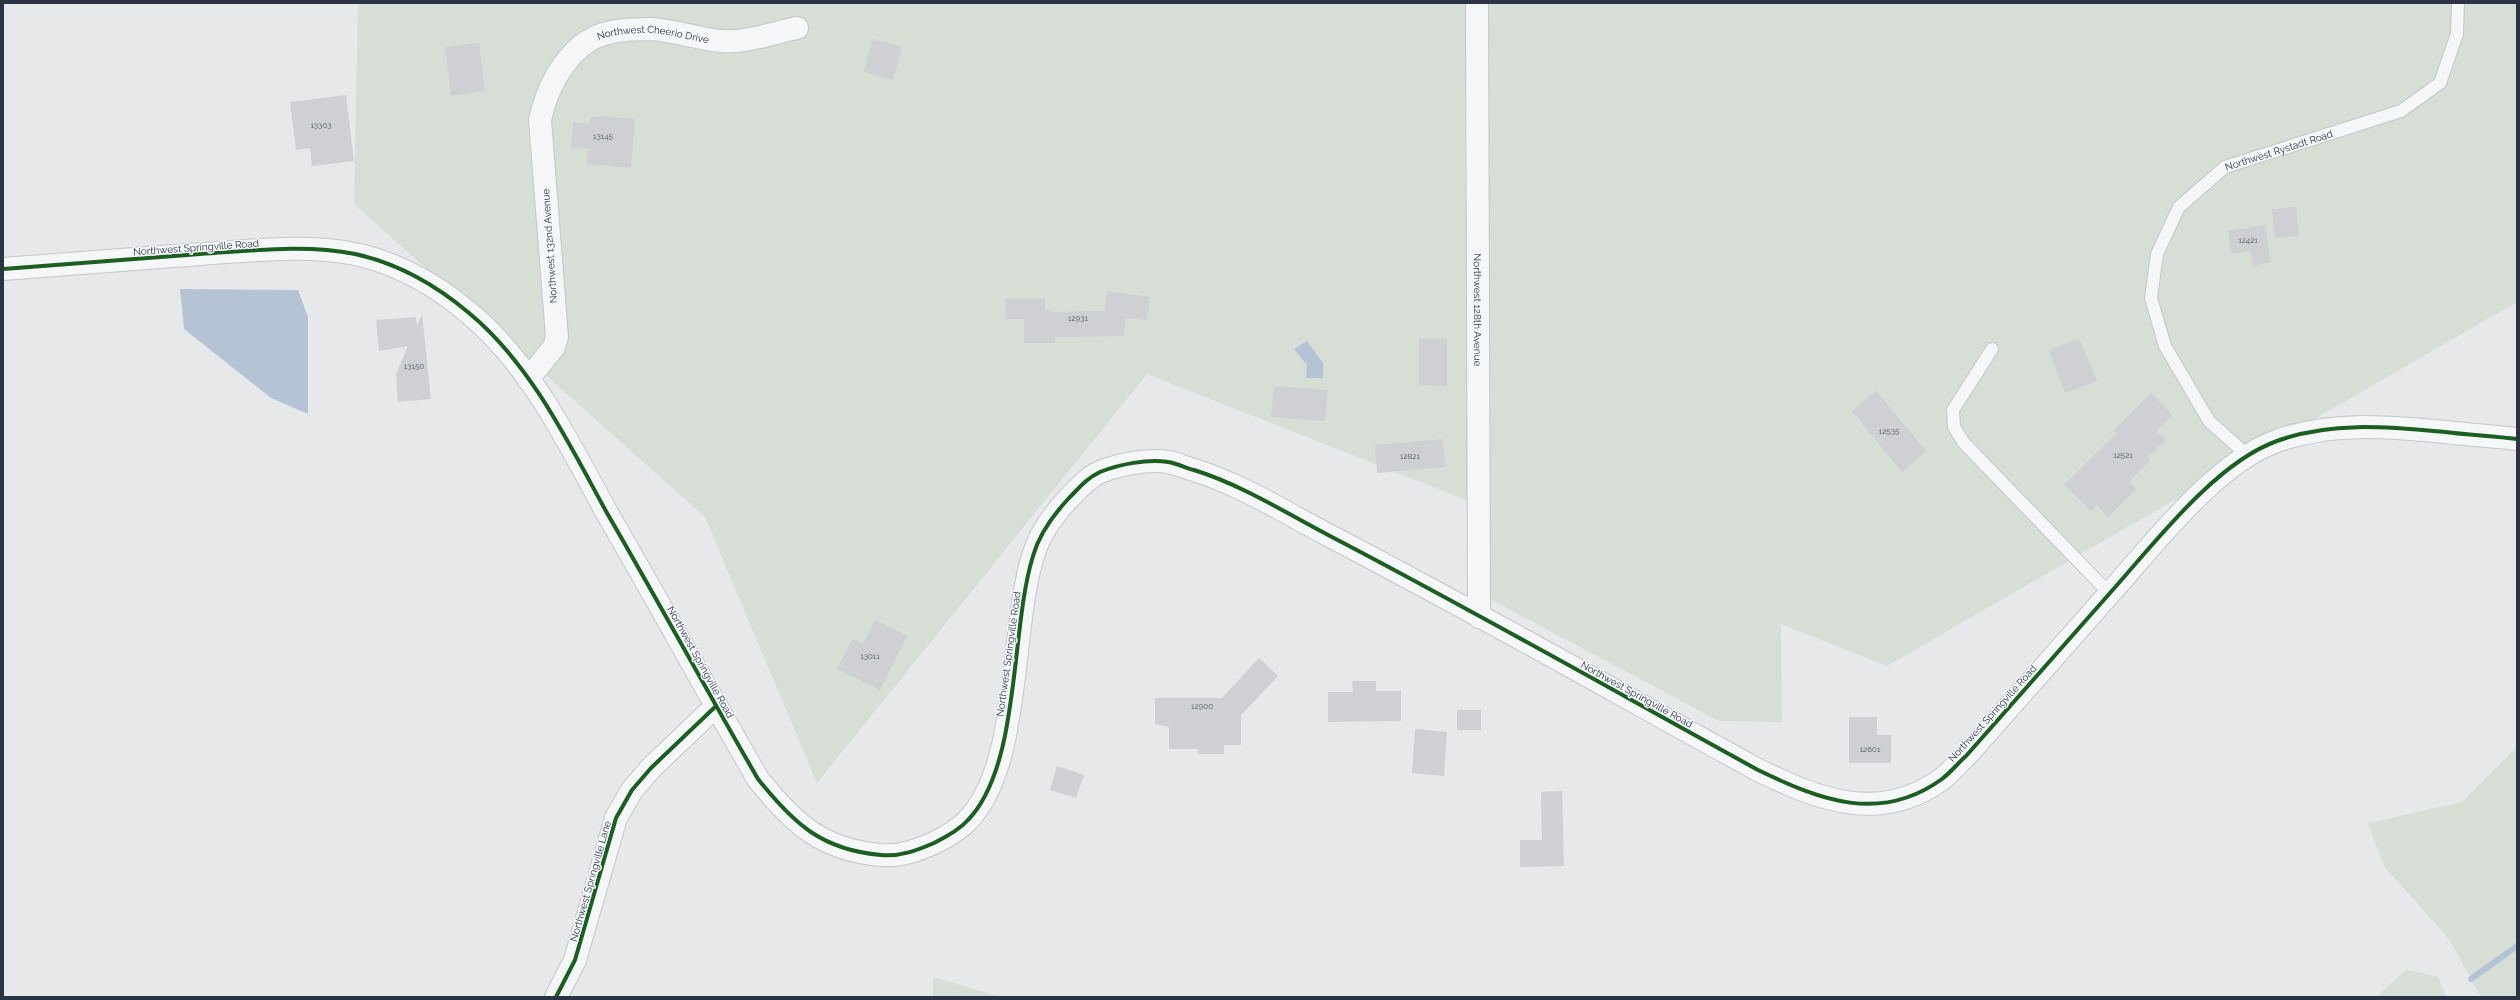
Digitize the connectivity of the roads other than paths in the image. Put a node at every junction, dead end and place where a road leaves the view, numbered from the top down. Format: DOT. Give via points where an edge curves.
graph roads {
  1 [pos="1477,3"];
  2 [pos="2458,3"];
  3 [pos="797,28"];
  4 [pos="543,105"];
  5 [pos="3,269"];
  6 [pos="1992,349"];
  7 [pos="528,379"];
  8 [pos="2517,439"];
  9 [pos="2248,456"];
  10 [pos="2110,594"];
  11 [pos="1479,617"];
  12 [pos="716,706"];
  13 [pos="556,997"];
  1 -- 11 [label="street, Northwest 128th Avenue"];
  2 -- 9 [label="lane, Northwest Rystadt Road" via="2457,34 2440,83 2401,111 2225,167 2179,207 2157,254 2151,298 2165,346 2209,421"];
  3 -- 4 [label="street, Northwest Cheerio Drive" via="722,41 650,29 612,32 590,40 573,56 554,79"];
  4 -- 7 [label="street, Northwest 132nd Avenue" via="540,120 556,337 554,347"];
  5 -- 7 [label="street, Northwest Springville Road" via="260,250 318,250 357,255 405,272 435,288 469,313"];
  6 -- 10 [label="lane" via="1954,410 1954,427 1964,443"];
  7 -- 12 [label="street, Northwest Springville Road" via="582,467"];
  8 -- 9 [label="street, Northwest Springville Road" via="2400,428 2352,427 2312,431 2276,441"];
  9 -- 10 [label="street, Northwest Springville Road" via="2194,501"];
  10 -- 11 [label="street, Northwest Springville Road" via="1966,756 1942,778 1898,800 1871,805 1843,803 1772,776"];
  11 -- 12 [label="street, Northwest Springville Road" via="1219,479 1168,462 1132,463 1101,472 1086,480 1057,511 1034,552 1024,592 1004,739 997,768 986,795 968,820 944,838 917,850 888,856 858,853 826,843 798,824 777,803 758,779"];
  12 -- 13 [label="street, Northwest Springville Lane" via="651,768 632,790 616,818 575,960"];
}
